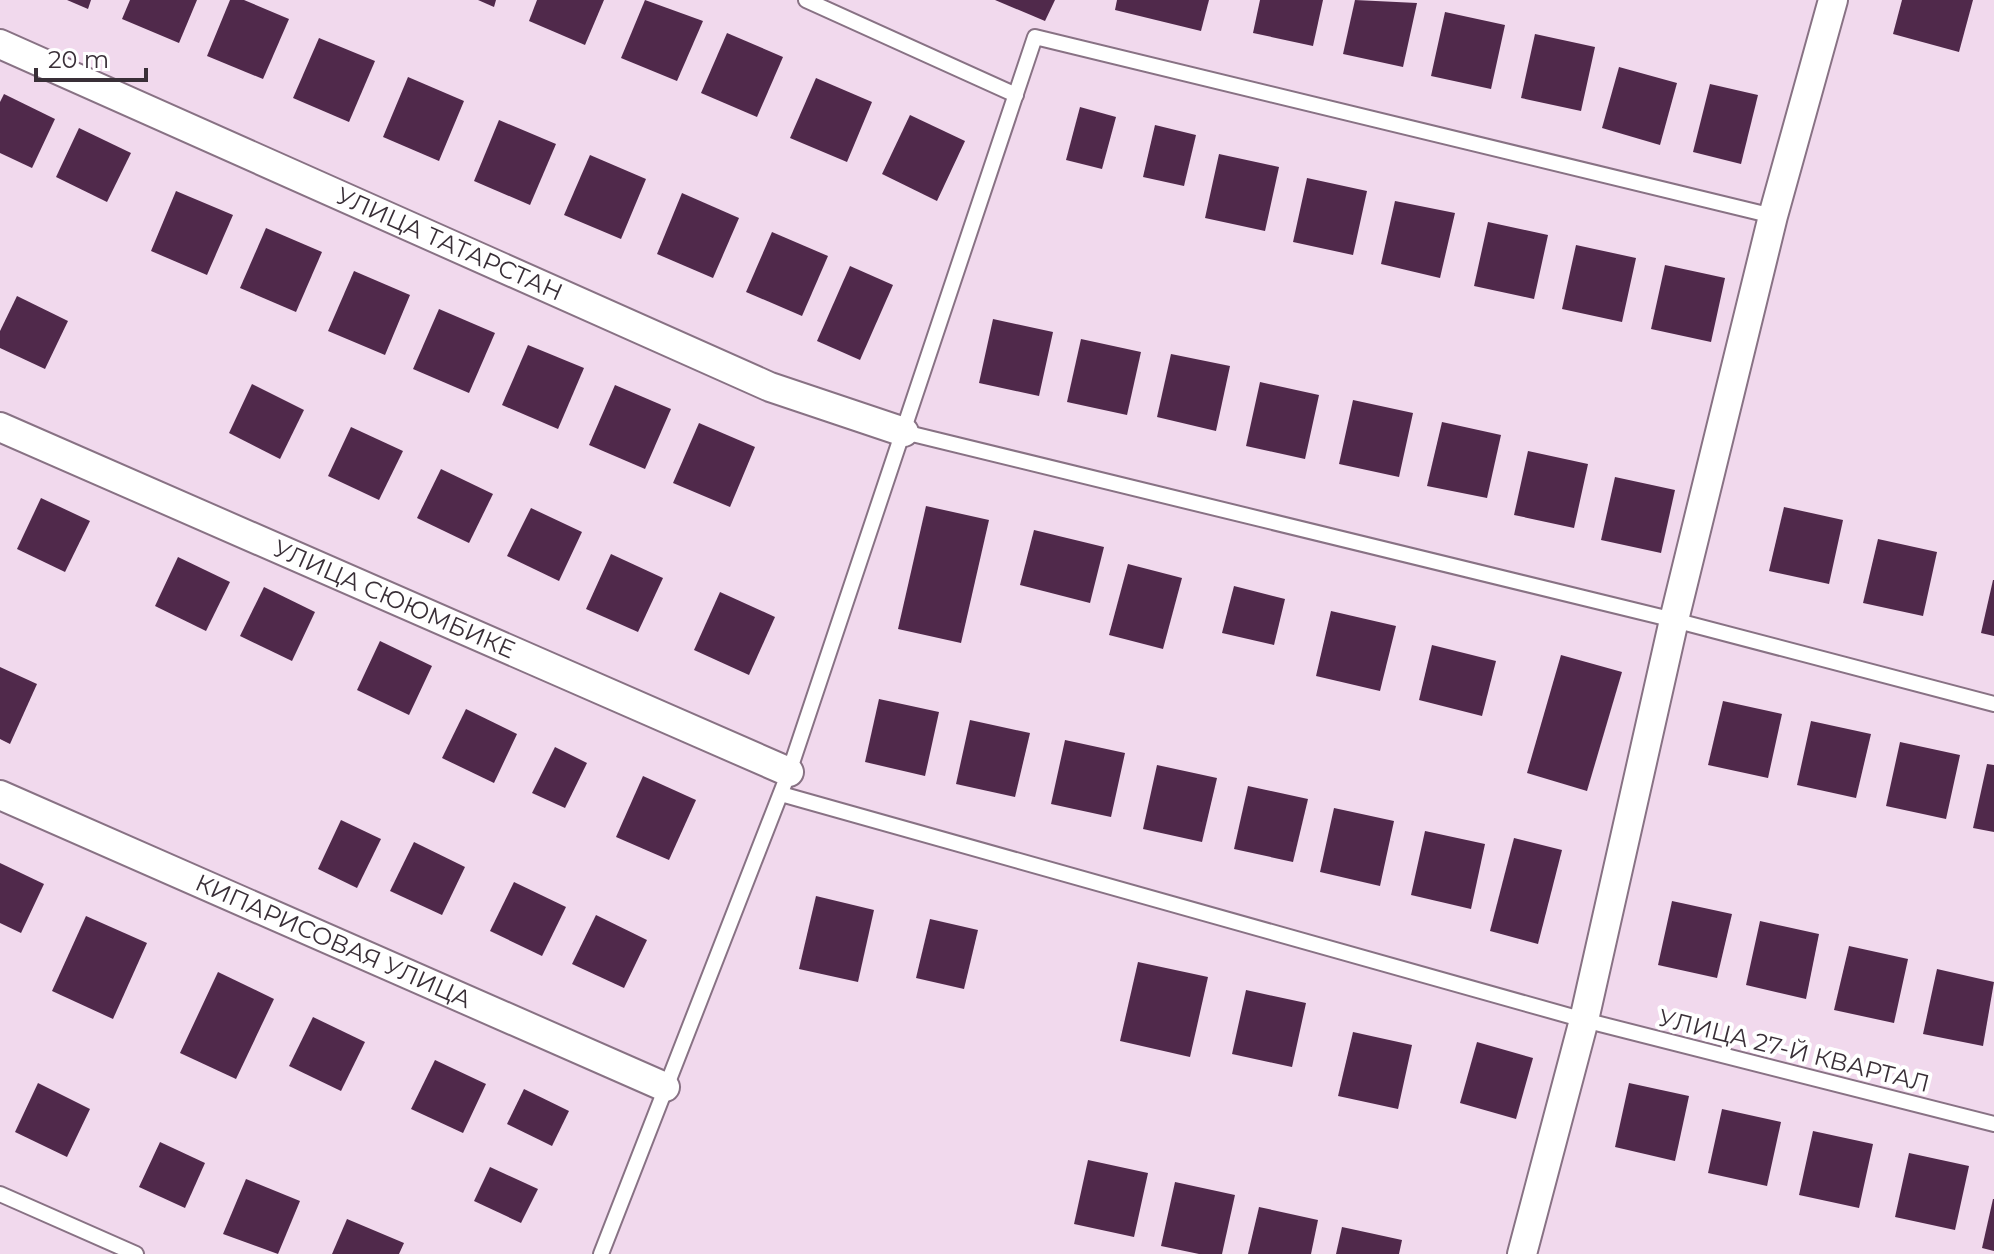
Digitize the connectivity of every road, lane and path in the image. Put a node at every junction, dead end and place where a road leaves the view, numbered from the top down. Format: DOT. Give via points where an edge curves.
graph roads {
  1 [pos="806,0"];
  2 [pos="1833,0"];
  3 [pos="0,44"];
  4 [pos="1016,95"];
  5 [pos="1773,216"];
  6 [pos="0,427"];
  7 [pos="904,432"];
  8 [pos="1674,620"];
  9 [pos="1994,704"];
  10 [pos="785,783"];
  11 [pos="0,795"];
  12 [pos="1584,1020"];
  13 [pos="665,1087"];
  14 [pos="1994,1124"];
  15 [pos="0,1194"];
  16 [pos="136,1254"];
  17 [pos="601,1254"];
  18 [pos="1522,1254"];
  1 -- 4 [label="lane"];
  2 -- 5 [label="street"];
  3 -- 7 [label="street, УЛИЦА ТАТАРСТАН" via="770,387"];
  4 -- 5 [label="lane" via="1035,37"];
  4 -- 7 [label="lane"];
  5 -- 8 [label="street"];
  6 -- 10 [label="street, УЛИЦА СЮЮМБИКЕ"];
  7 -- 8 [label="lane"];
  7 -- 10 [label="lane"];
  8 -- 9 [label="lane"];
  8 -- 12 [label="street"];
  10 -- 12 [label="lane, УЛИЦА 27-Й КВАРТАЛ"];
  10 -- 13 [label="lane"];
  11 -- 13 [label="street, КИПАРИСОВАЯ УЛИЦА"];
  12 -- 14 [label="lane, УЛИЦА 27-Й КВАРТАЛ"];
  12 -- 18 [label="street"];
  13 -- 17 [label="lane"];
  15 -- 16 [label="lane"];
}
